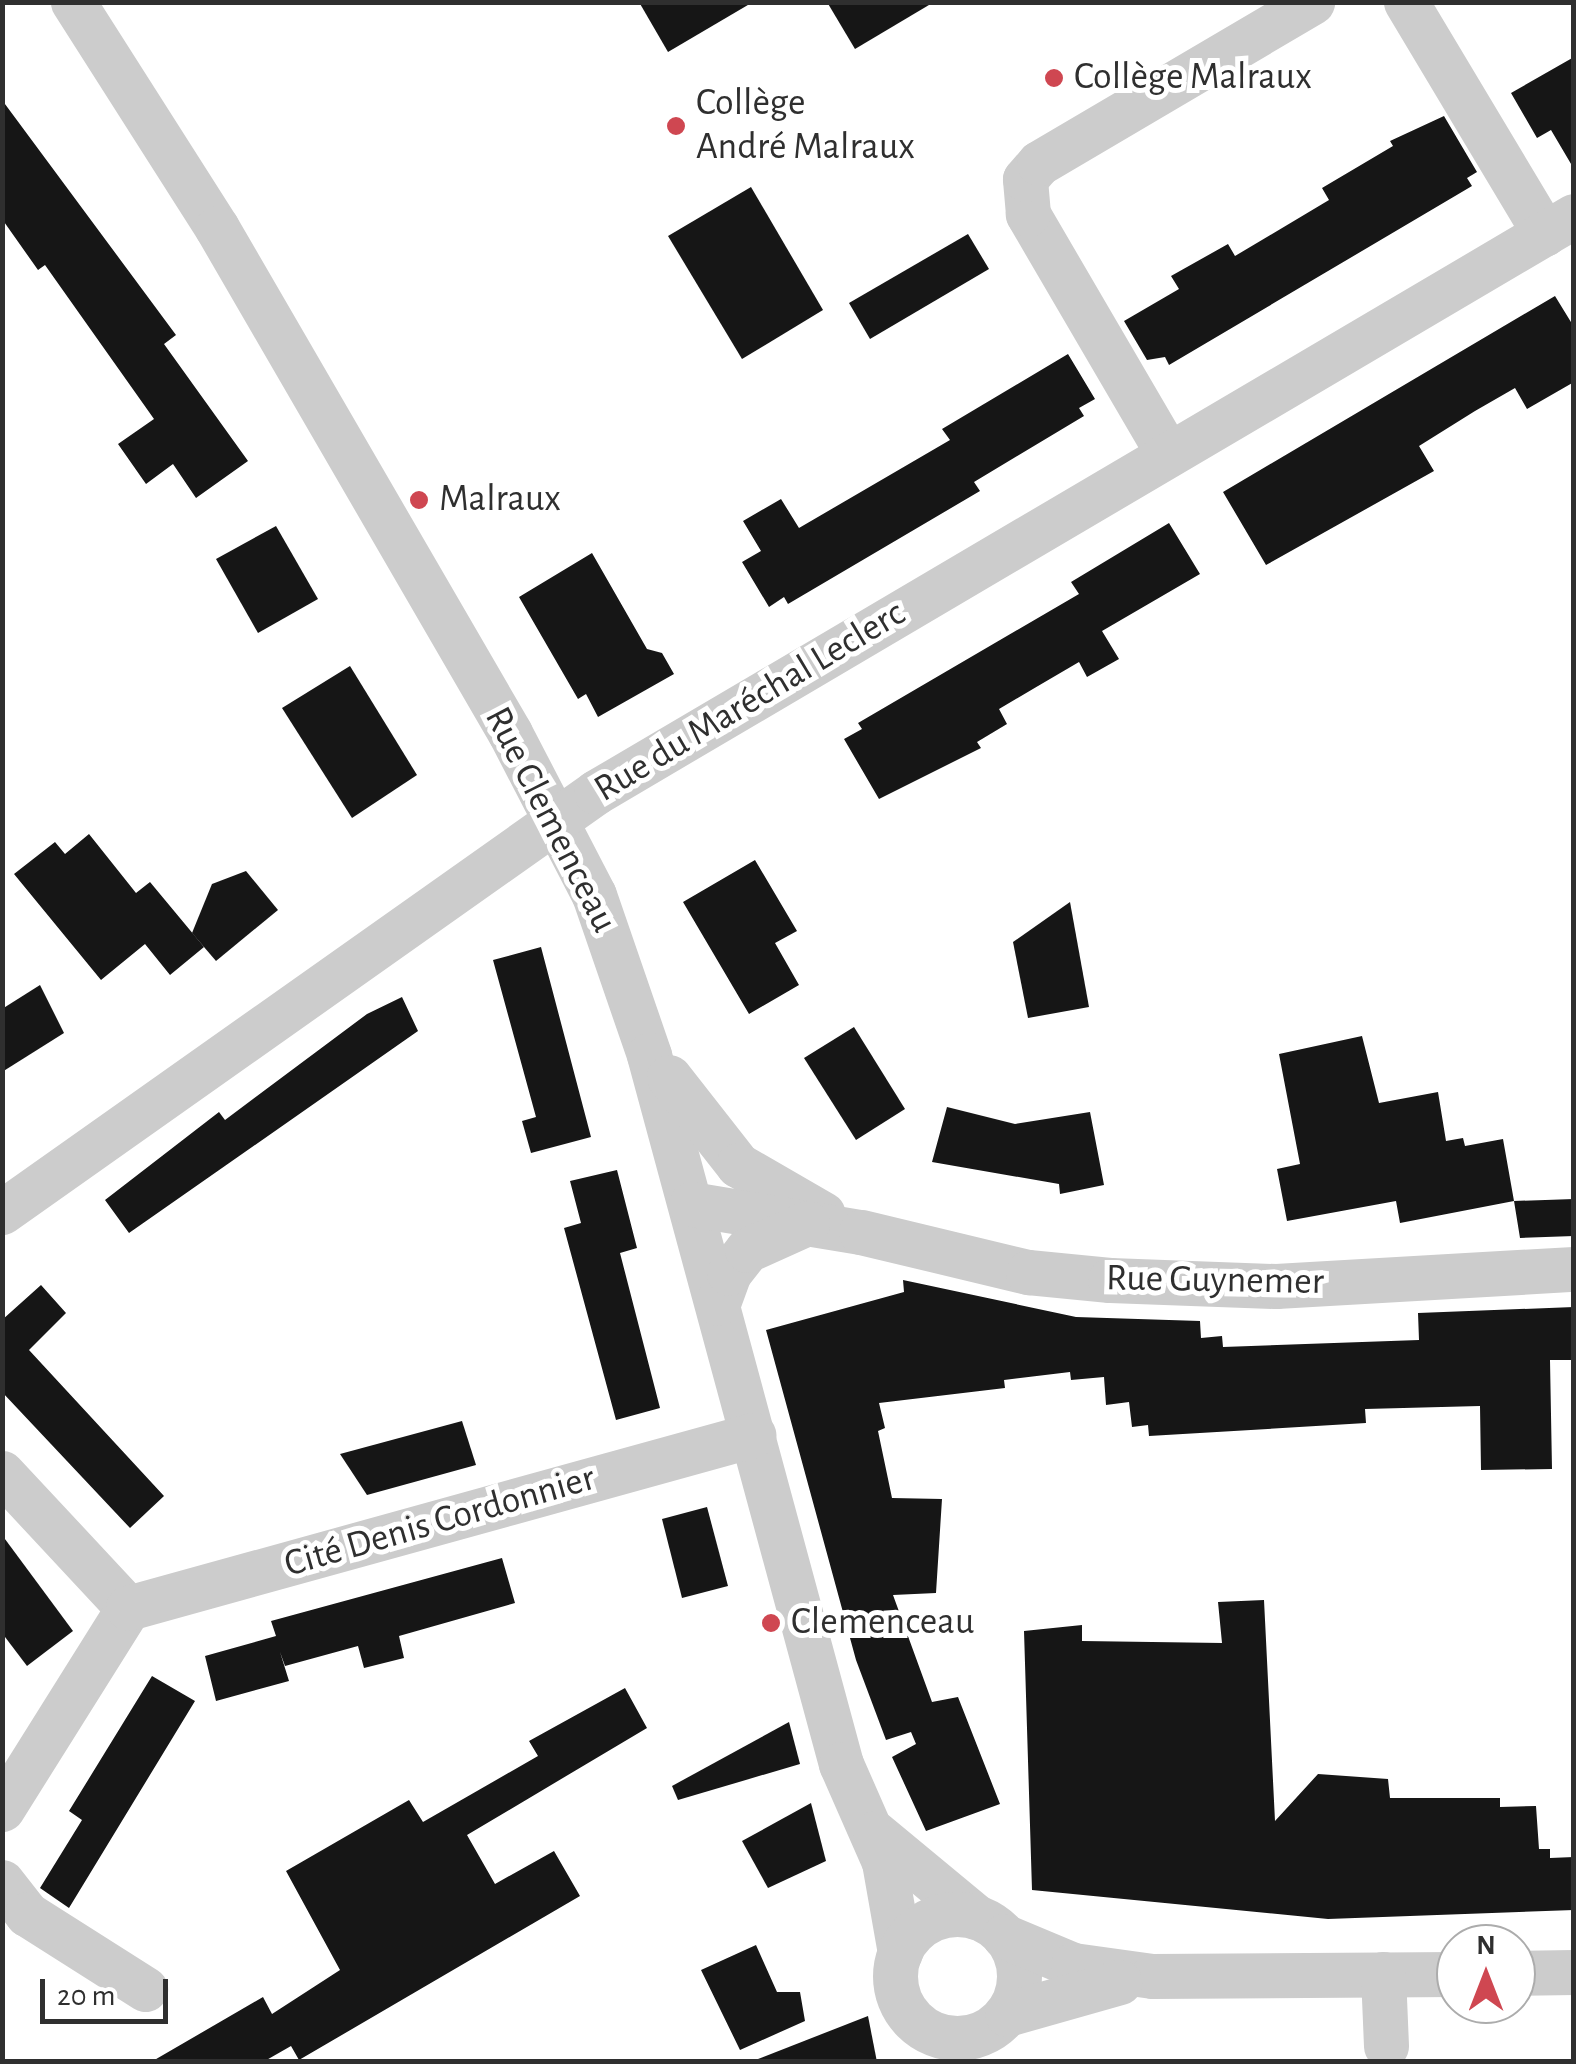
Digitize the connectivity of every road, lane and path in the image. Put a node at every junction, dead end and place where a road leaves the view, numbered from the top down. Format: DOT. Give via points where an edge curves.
graph roads {
  1 [pos="73,2"];
  2 [pos="1312,2"];
  3 [pos="1406,2"];
  4 [pos="1559,225"];
  5 [pos="1168,454"];
  6 [pos="558,818"];
  7 [pos="640,1025"];
  8 [pos="759,1180"];
  9 [pos="689,1198"];
  10 [pos="2,1212"];
  11 [pos="809,1222"];
  12 [pos="861,1232"];
  13 [pos="1574,1269"];
  14 [pos="718,1303"];
  15 [pos="753,1435"];
  16 [pos="2,1473"];
  17 [pos="128,1608"];
  18 [pos="2,1809"];
  19 [pos="874,1832"];
  20 [pos="2,1882"];
  21 [pos="990,1926"];
  22 [pos="900,1953"];
  23 [pos="1574,1972"];
  24 [pos="1536,1973"];
  25 [pos="1383,1974"];
  26 [pos="1436,1974"];
  27 [pos="1152,1976"];
  28 [pos="145,1988"];
  29 [pos="910,2016"];
  30 [pos="987,2035"];
  31 [pos="1386,2046"];
  32 [pos="923,2062"];
  1 -- 6 [label="street, Rue Clemenceau" via="218,228"];
  2 -- 5 [label="street" via="1039,164 1025,179 1028,214"];
  3 -- 4 [label="street, Rue du Maréchal Leclerc"];
  4 -- 5 [label="street, Rue du Maréchal Leclerc"];
  5 -- 6 [label="street, Rue du Maréchal Leclerc"];
  6 -- 7 [label="street, Rue Clemenceau" via="594,894"];
  6 -- 10 [label="street, Rue du Maréchal Leclerc"];
  7 -- 8 [label="street, Rue Guynemer" via="699,1123"];
  7 -- 9 [label="street, Rue Clemenceau"];
  8 -- 9 [label="street, Rue Guynemer" via="714,1178"];
  8 -- 12 [label="street, Rue Guynemer"];
  9 -- 11 [label="street, Rue Guynemer"];
  9 -- 14 [label="street, Rue Clemenceau"];
  11 -- 12 [label="street, Rue Guynemer"];
  11 -- 14 [label="street" via="747,1250 728,1272"];
  12 -- 13 [label="street, Rue Guynemer" via="1028,1272 1150,1283 1295,1286"];
  14 -- 15 [label="street, Rue Clemenceau"];
  15 -- 17 [label="street, Cité Denis Cordonnier"];
  15 -- 19 [label="street, Rue Clemenceau" via="840,1764"];
  16 -- 17 [label="street"];
  17 -- 18 [label="street"];
  19 -- 21 [label="street, Rue Clemenceau"];
  19 -- 22 [label="street, Rue Clemenceau"];
  20 -- 28 [label="street" via="27,1914"];
  21 -- 22 [label="street" via="951,1914 927,1922"];
  21 -- 27 [label="street" via="1073,1965"];
  21 -- 30 [label="street" via="1019,1974"];
  22 -- 29 [label="street" via="896,1986"];
  23 -- 24 [label="street"];
  25 -- 26 [label="street"];
  25 -- 27 [label="street"];
  25 -- 31 [label="street"];
  27 -- 30 [label="street" via="1074,1991"];
  29 -- 30 [label="street" via="946,2037"];
  29 -- 32 [label="street"];
}
